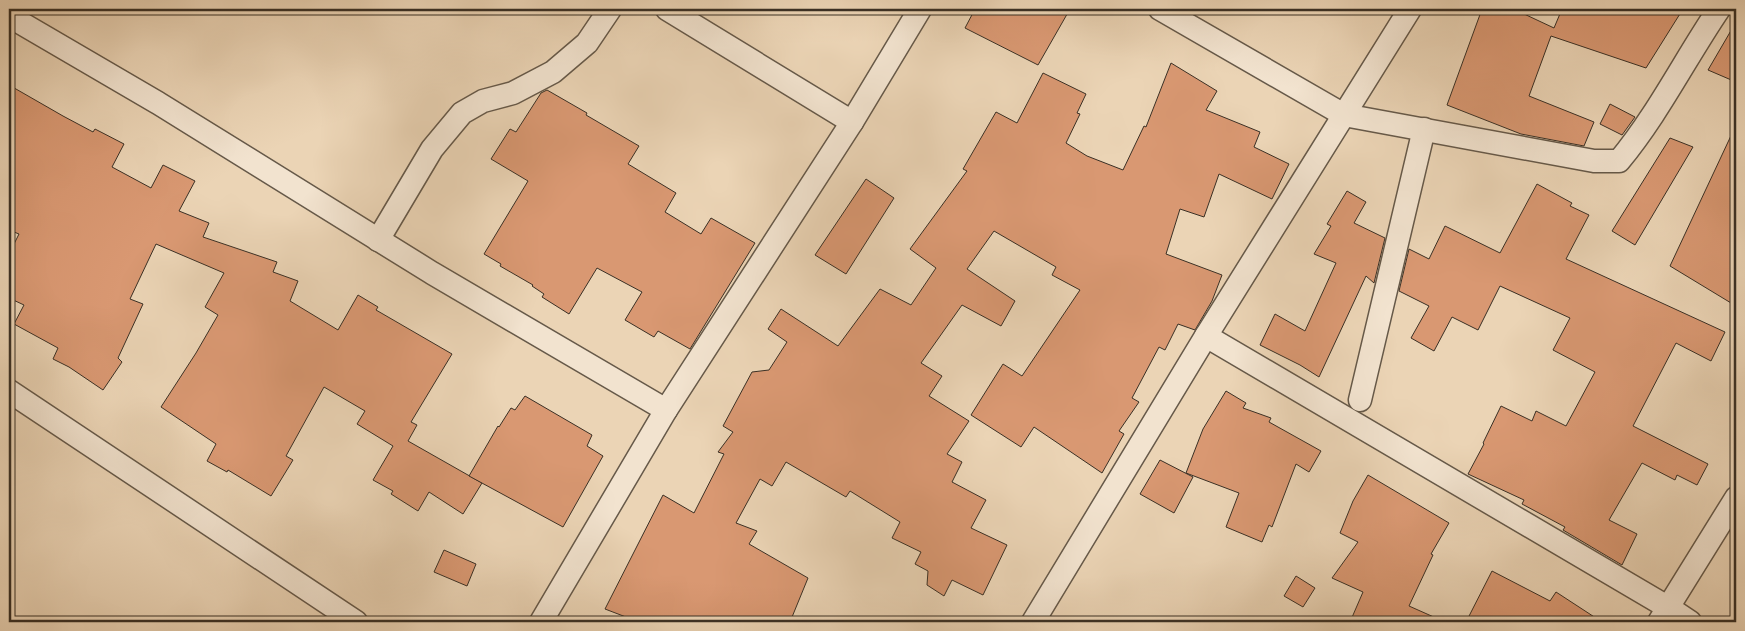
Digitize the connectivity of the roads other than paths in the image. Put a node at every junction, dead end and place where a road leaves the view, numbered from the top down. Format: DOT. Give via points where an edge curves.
graph roads {
  1 [pos="610,9"];
  2 [pos="667,9"];
  3 [pos="920,9"];
  4 [pos="1160,9"];
  5 [pos="1410,9"];
  6 [pos="1719,9"];
  7 [pos="9,16"];
  8 [pos="1344,115"];
  9 [pos="852,122"];
  10 [pos="1424,129"];
  11 [pos="378,240"];
  12 [pos="1206,336"];
  13 [pos="9,391"];
  14 [pos="1360,400"];
  15 [pos="666,410"];
  16 [pos="1736,498"];
  17 [pos="1664,615"];
  18 [pos="356,622"];
  19 [pos="541,622"];
  20 [pos="1032,622"];
  21 [pos="1690,622"];
  1 -- 11 [label="street" via="587,43 552,72 513,93 483,100 462,113 432,149"];
  2 -- 9 [label="street"];
  3 -- 9 [label="street"];
  4 -- 8 [label="street"];
  5 -- 8 [label="street"];
  6 -- 10 [label="street" via="1640,135 1620,161 1594,161"];
  7 -- 11 [label="street" via="158,103"];
  8 -- 10 [label="street"];
  8 -- 12 [label="street"];
  9 -- 15 [label="street"];
  10 -- 14 [label="street"];
  11 -- 15 [label="street"];
  12 -- 17 [label="street"];
  12 -- 20 [label="street"];
  13 -- 18 [label="street"];
  15 -- 19 [label="street"];
  16 -- 17 [label="street"];
  17 -- 21 [label="street"];
}
